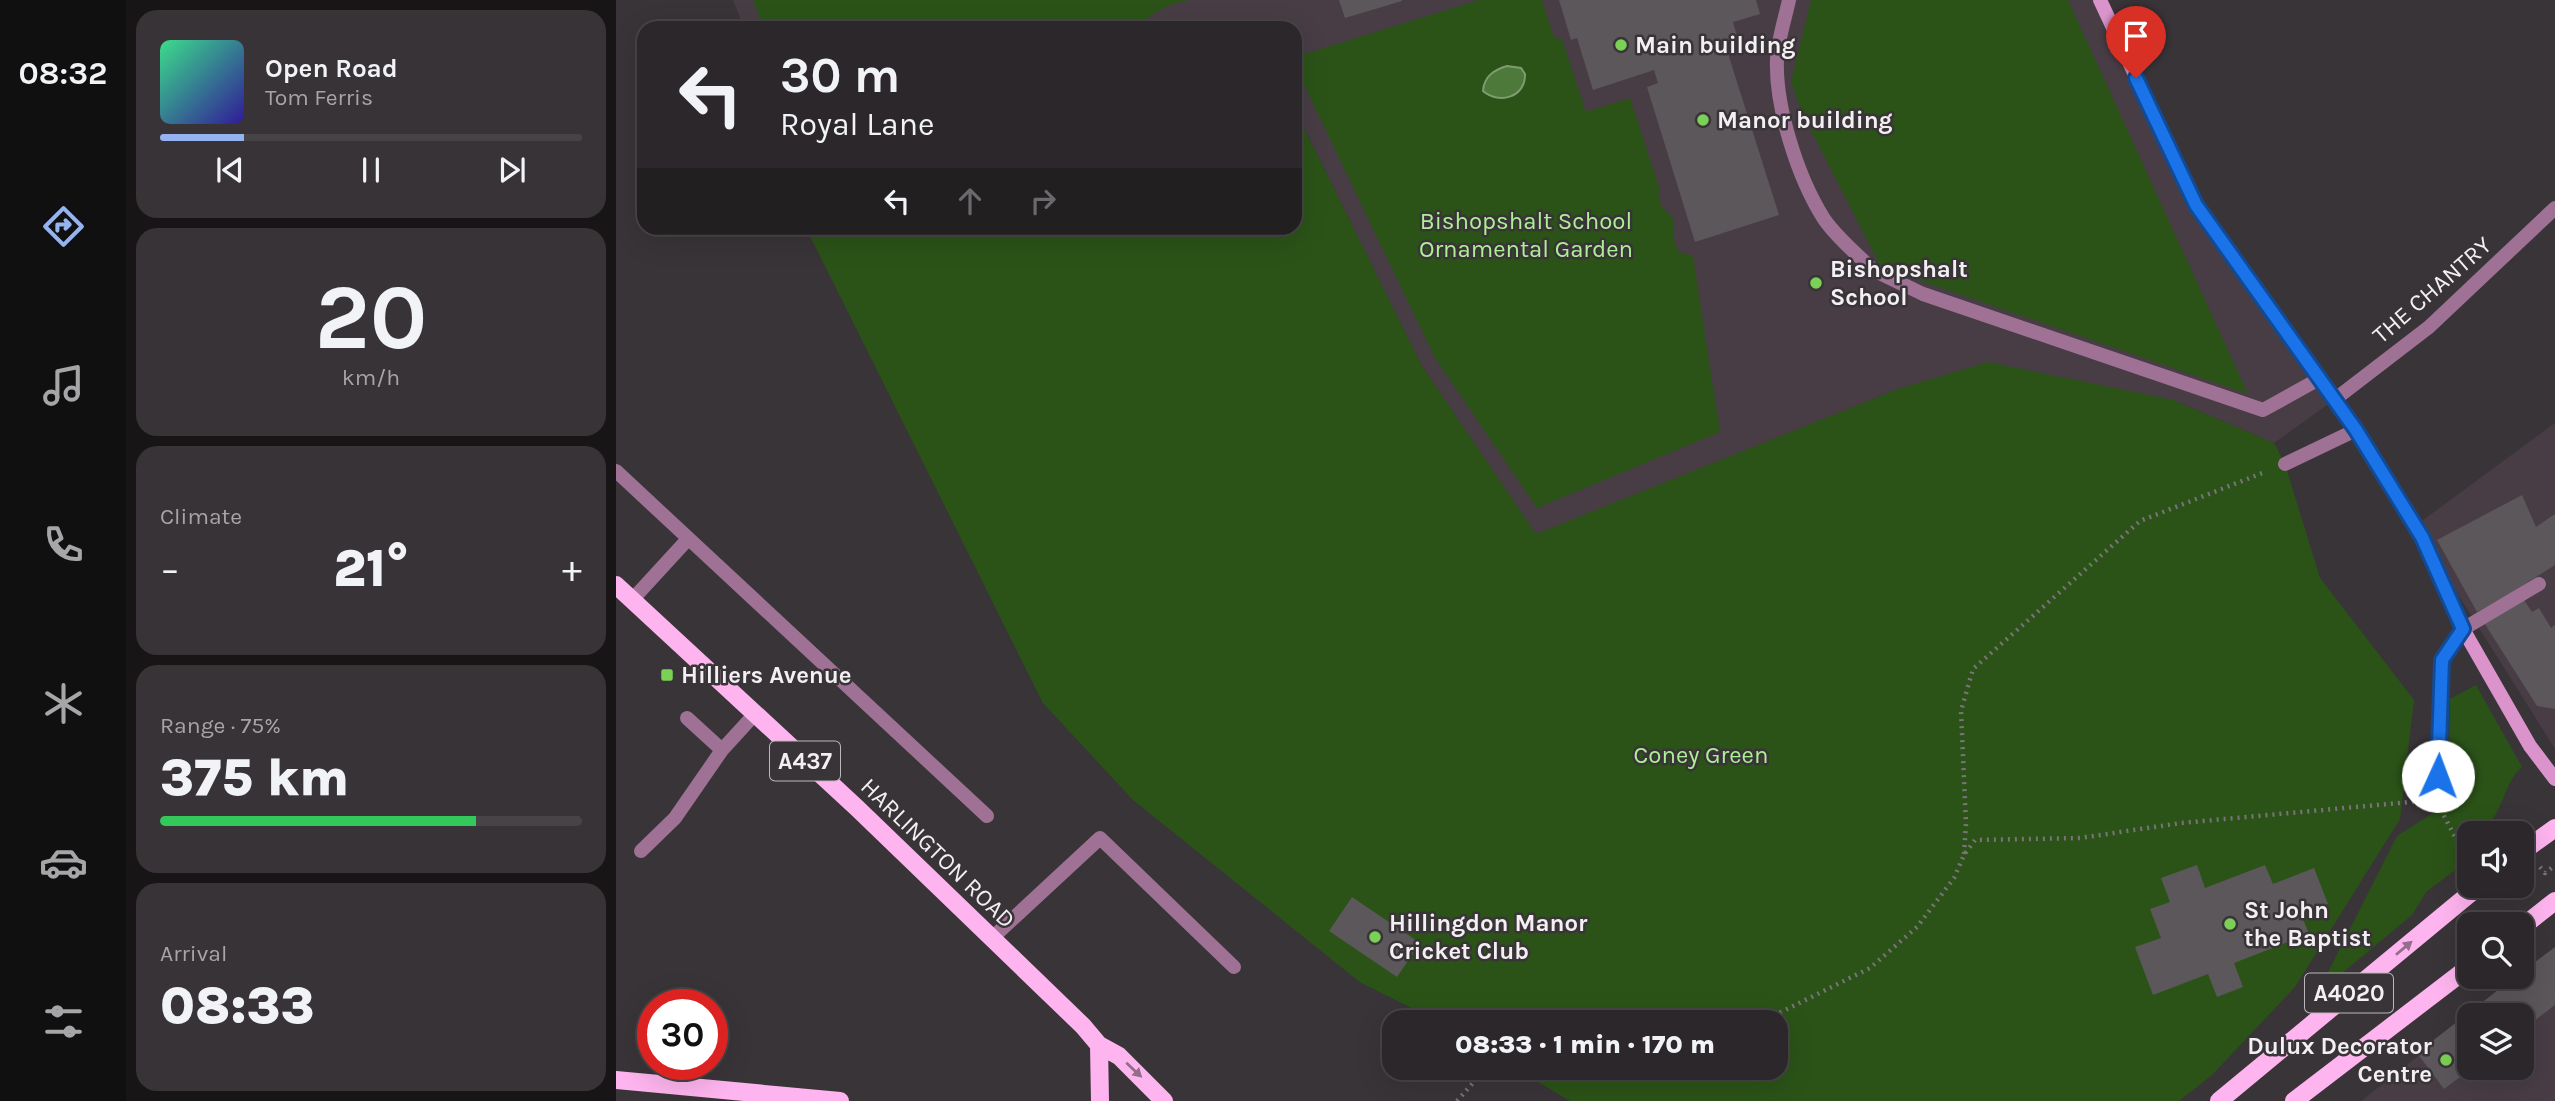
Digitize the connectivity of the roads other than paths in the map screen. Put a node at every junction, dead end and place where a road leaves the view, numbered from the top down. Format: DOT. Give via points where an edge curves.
graph roads {
  1 [pos="1789,0"];
  2 [pos="2100,0"];
  3 [pos="2555,208"];
  4 [pos="2319,379"];
  5 [pos="2334,400"];
  6 [pos="2356,430"];
  7 [pos="2285,464"];
  8 [pos="616,471"];
  9 [pos="688,539"];
  10 [pos="2539,584"];
  11 [pos="616,585"];
  12 [pos="632,600"];
  13 [pos="2463,629"];
  14 [pos="754,715"];
  15 [pos="687,718"];
  16 [pos="722,750"];
  17 [pos="2438,776"];
  18 [pos="2555,779"];
  19 [pos="987,816"];
  20 [pos="2555,828"];
  21 [pos="2534,843"];
  22 [pos="641,851"];
  23 [pos="2464,898"];
  24 [pos="2555,901"];
  25 [pos="2534,918"];
  26 [pos="991,939"];
  27 [pos="1234,967"];
  28 [pos="2457,976"];
  29 [pos="1099,1045"];
  30 [pos="616,1080"];
  31 [pos="840,1101"];
  32 [pos="1100,1101"];
  33 [pos="1164,1101"];
  34 [pos="2219,1101"];
  35 [pos="2294,1101"];
  1 -- 4 [label="street" via="1777,56 1792,144 1826,221 1873,270 1923,294 2263,410"];
  2 -- 4 [label="street" via="2196,205"];
  3 -- 5 [label="street, THE CHANTRY" via="2429,327"];
  4 -- 5 [label="street"];
  5 -- 6 [label="street"];
  6 -- 7 [label="street"];
  6 -- 13 [label="street" via="2422,537"];
  8 -- 9 [label="street"];
  9 -- 12 [label="street"];
  9 -- 19 [label="street"];
  10 -- 13 [label="street"];
  11 -- 12 [label="main road, HARLINGTON ROAD / A437"];
  12 -- 14 [label="main road, HARLINGTON ROAD / A437"];
  13 -- 17 [label="street" via="2442,660"];
  13 -- 18 [label="street" via="2530,746"];
  14 -- 16 [label="street"];
  14 -- 26 [label="main road, HARLINGTON ROAD / A437"];
  15 -- 16 [label="street"];
  16 -- 22 [label="street" via="675,818"];
  20 -- 21 [label="main road"];
  34 -- 23 [label="main road, A4020, one-way"];
  24 -- 25 [label="main road"];
  26 -- 27 [label="street" via="1100,838"];
  26 -- 29 [label="main road, HARLINGTON ROAD / A437"];
  28 -- 35 [label="main road, A4020"];
  29 -- 32 [label="main road"];
  29 -- 33 [label="main road, HARLINGTON ROAD / A437, one-way" via="1119,1056"];
  30 -- 31 [label="main road"];
}
